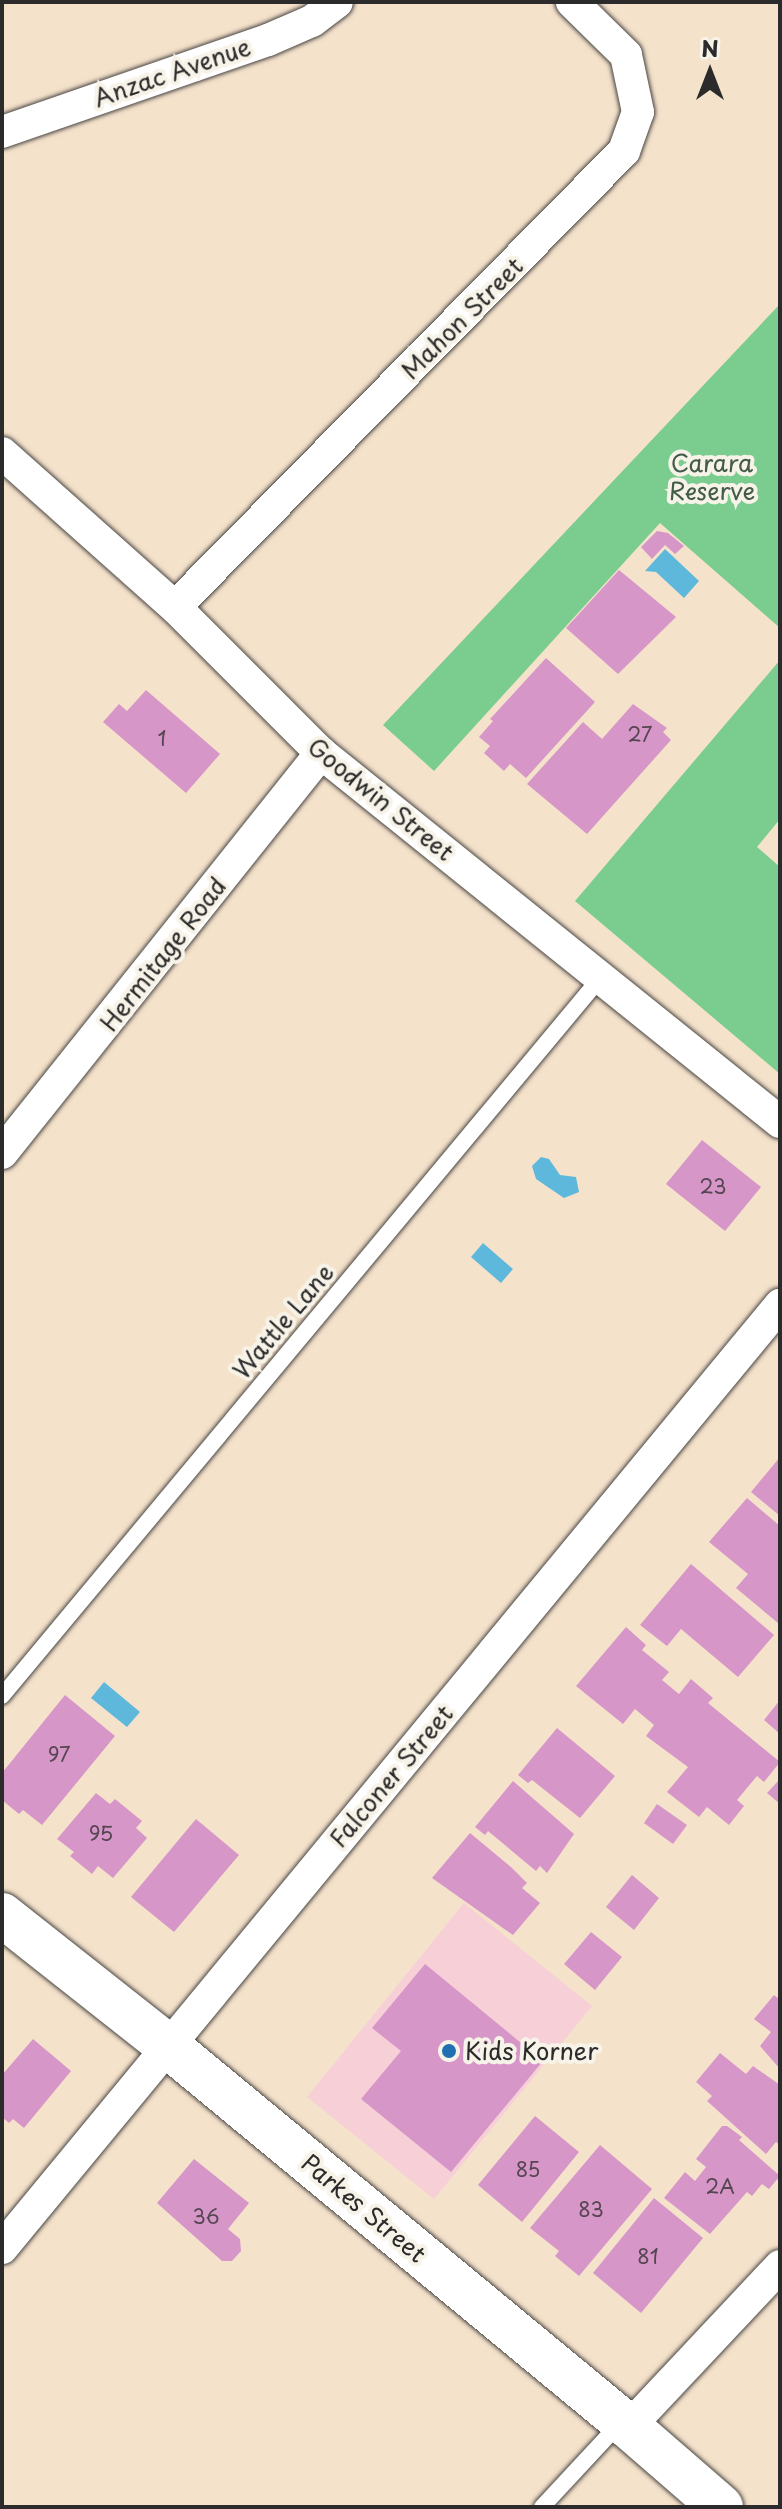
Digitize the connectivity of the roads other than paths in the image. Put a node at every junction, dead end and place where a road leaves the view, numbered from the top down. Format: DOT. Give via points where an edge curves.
graph roads {
  1 [pos="337,2"];
  2 [pos="572,2"];
  3 [pos="2,132"];
  4 [pos="2,453"];
  5 [pos="175,607"];
  6 [pos="321,753"];
  7 [pos="601,977"];
  8 [pos="780,1122"];
  9 [pos="2,1153"];
  10 [pos="780,1305"];
  11 [pos="2,1696"];
  12 [pos="2,1915"];
  13 [pos="168,2046"];
  14 [pos="2,2248"];
  15 [pos="780,2266"];
  16 [pos="625,2424"];
  17 [pos="542,2507"];
  18 [pos="721,2507"];
  1 -- 3 [label="street, Anzac Avenue" via="312,21 268,40"];
  2 -- 5 [label="street, Mahon Street" via="626,55 638,112 624,151"];
  4 -- 5 [label="street, Goodwin Street"];
  5 -- 6 [label="street, Goodwin Street"];
  6 -- 7 [label="street, Goodwin Street"];
  6 -- 9 [label="street, Hermitage Road"];
  7 -- 8 [label="street, Goodwin Street"];
  7 -- 11 [label="lane, Wattle Lane"];
  10 -- 13 [label="street, Falconer Street"];
  12 -- 13 [label="street, Parkes Street"];
  13 -- 14 [label="street, Falconer Street"];
  13 -- 16 [label="street, Parkes Street"];
  15 -- 16 [label="street"];
  16 -- 17 [label="lane"];
  16 -- 18 [label="street, Parkes Street"];
}
